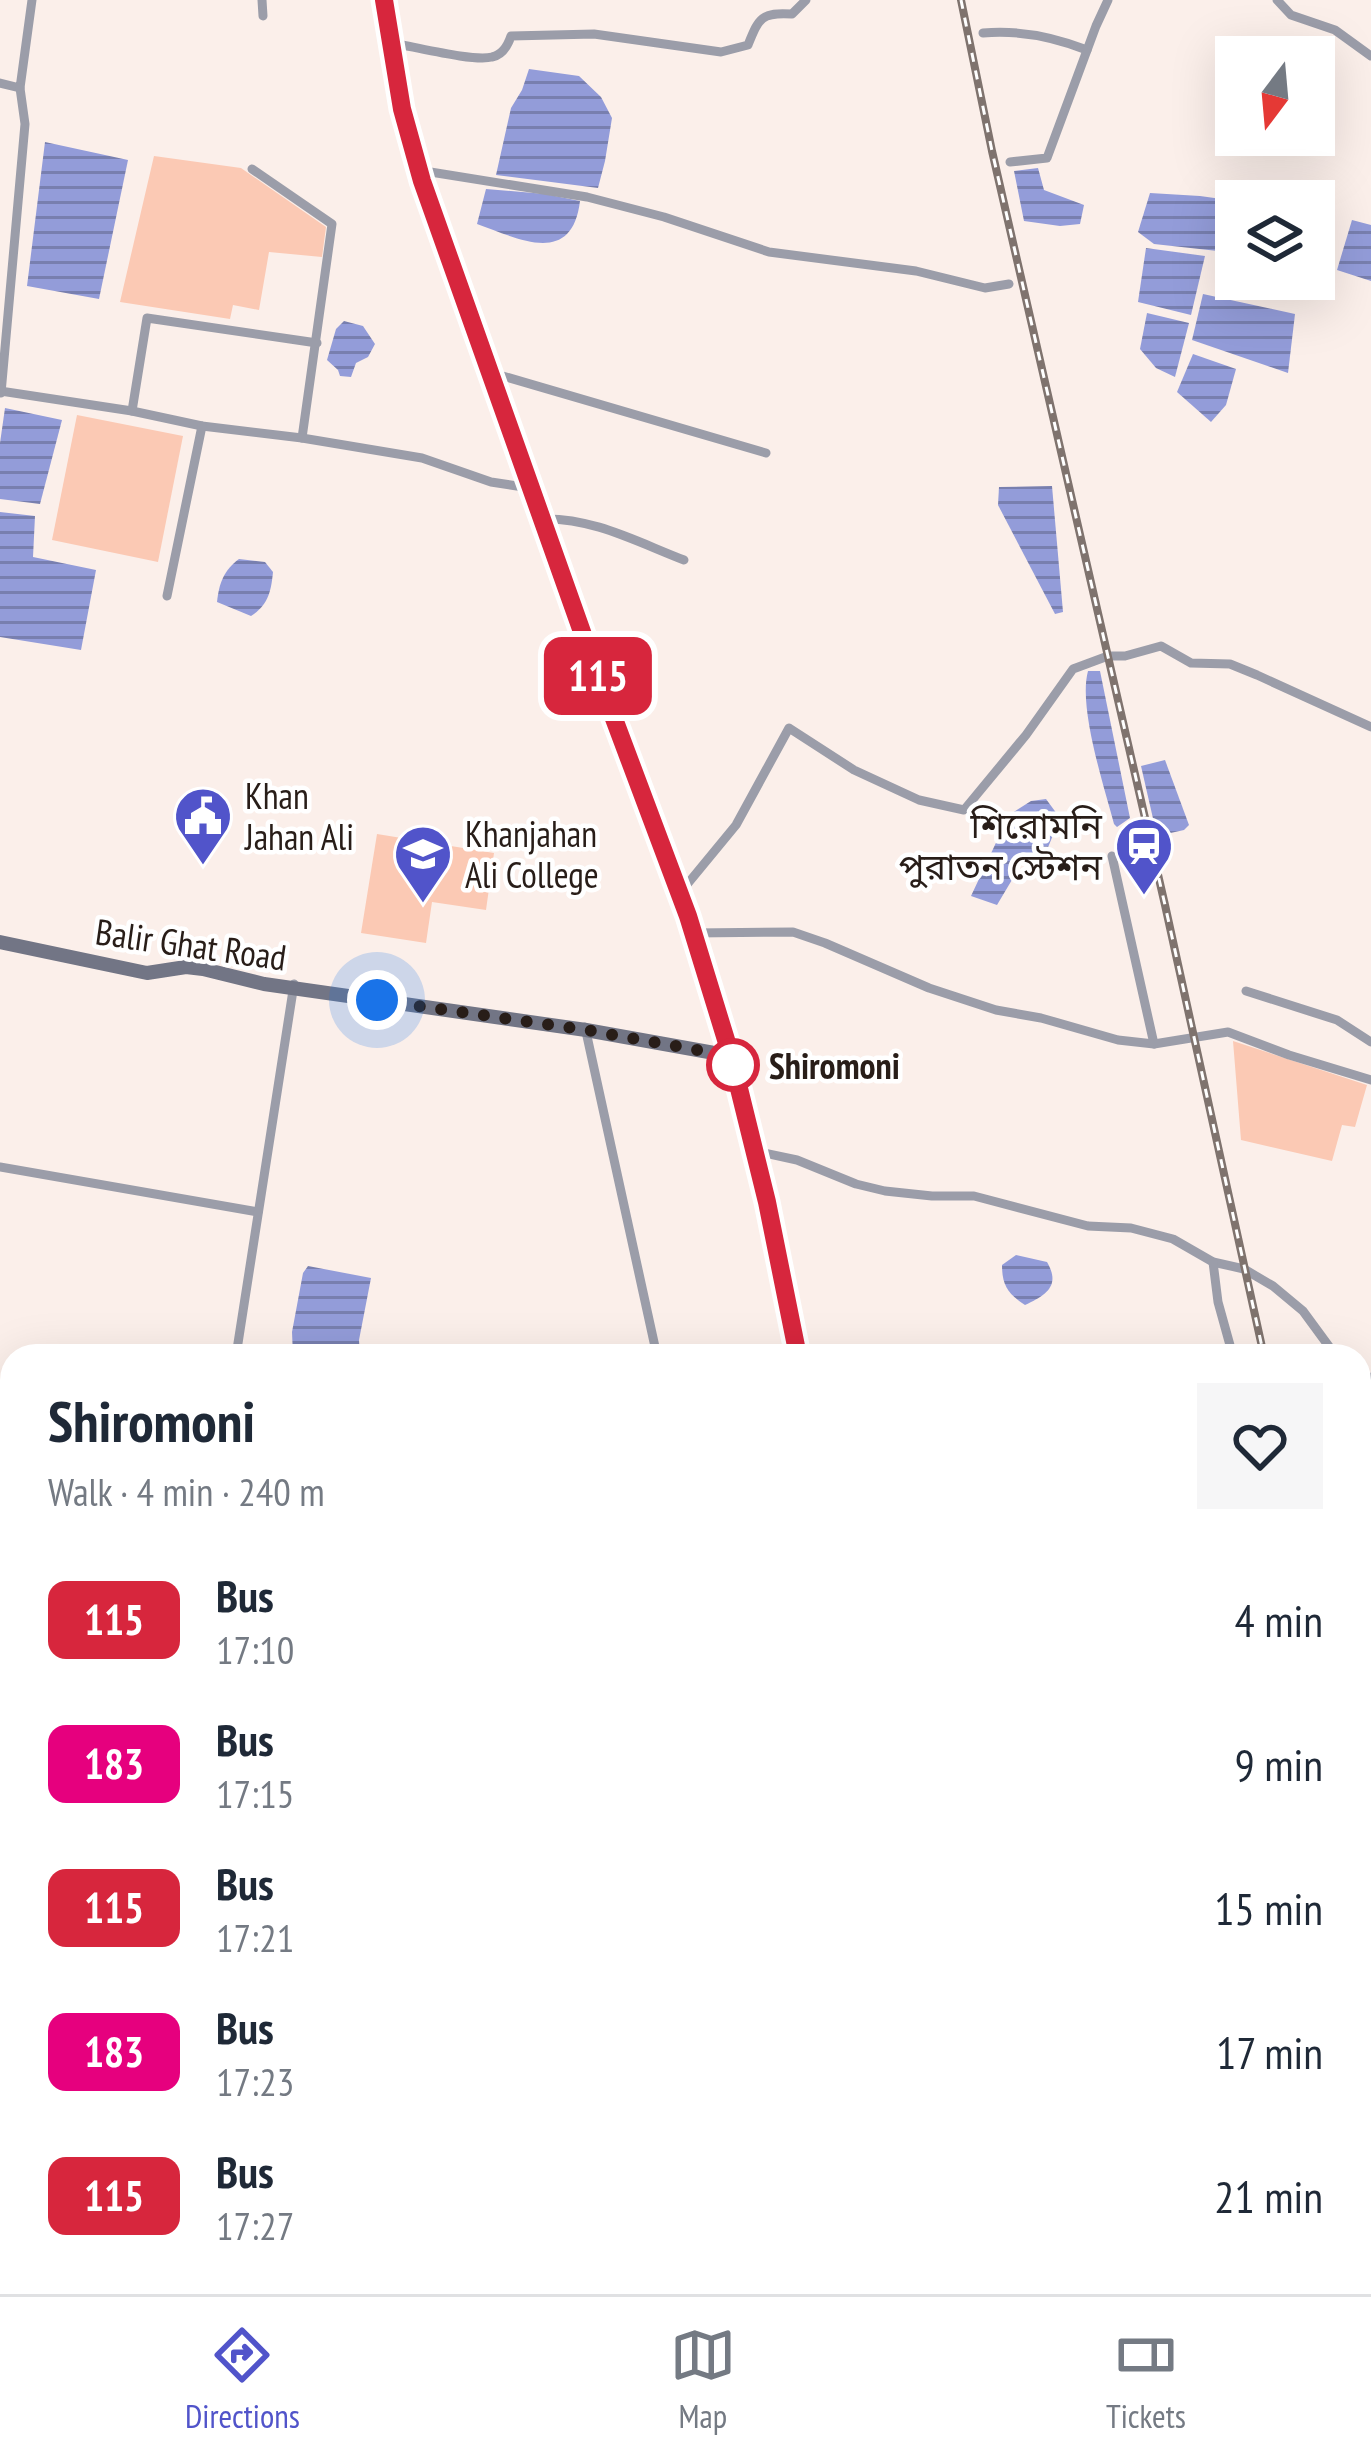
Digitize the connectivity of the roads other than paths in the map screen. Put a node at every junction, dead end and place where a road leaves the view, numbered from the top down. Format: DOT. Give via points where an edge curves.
graph roads {
  1 [pos="32,0"];
  2 [pos="262,0"];
  3 [pos="384,0"];
  4 [pos="806,0"];
  5 [pos="1108,0"];
  6 [pos="1277,0"];
  7 [pos="263,16"];
  8 [pos="983,33"];
  9 [pos="391,43"];
  10 [pos="1087,50"];
  11 [pos="1371,56"];
  12 [pos="0,83"];
  13 [pos="20,88"];
  14 [pos="1010,162"];
  15 [pos="252,170"];
  16 [pos="418,170"];
  17 [pos="1010,284"];
  18 [pos="317,343"];
  19 [pos="489,372"];
  20 [pos="1,392"];
  21 [pos="132,411"];
  22 [pos="202,426"];
  23 [pos="302,438"];
  24 [pos="766,453"];
  25 [pos="530,488"];
  26 [pos="541,519"];
  27 [pos="684,560"];
  28 [pos="167,596"];
  29 [pos="1371,727"];
  30 [pos="1112,856"];
  31 [pos="680,893"];
  32 [pos="694,933"];
  33 [pos="0,940"];
  34 [pos="294,986"];
  35 [pos="1246,991"];
  36 [pos="585,1028"];
  37 [pos="1371,1042"];
  38 [pos="1154,1043"];
  39 [pos="730,1054"];
  40 [pos="1371,1080"];
  41 [pos="754,1150"];
  42 [pos="0,1167"];
  43 [pos="258,1212"];
  44 [pos="1214,1262"];
  45 [pos="238,1344"];
  46 [pos="654,1344"];
  47 [pos="795,1344"];
  48 [pos="1230,1344"];
  49 [pos="1327,1344"];
  1 -- 13 [label="street"];
  2 -- 7 [label="street"];
  3 -- 9 [label="highway"];
  4 -- 9 [label="street" via="792,14 758,21 748,45 721,52 594,34 511,36 492,57"];
  5 -- 10 [label="street"];
  6 -- 11 [label="street"];
  8 -- 10 [label="street"];
  9 -- 16 [label="highway"];
  10 -- 14 [label="street" via="1047,158"];
  12 -- 13 [label="street"];
  13 -- 20 [label="street" via="25,124"];
  15 -- 18 [label="street" via="332,224"];
  16 -- 17 [label="street" via="587,197 769,252 985,288"];
  16 -- 19 [label="highway"];
  18 -- 21 [label="street" via="147,318"];
  18 -- 23 [label="street"];
  19 -- 24 [label="street"];
  19 -- 25 [label="highway"];
  20 -- 21 [label="street"];
  21 -- 22 [label="street"];
  22 -- 23 [label="street"];
  22 -- 28 [label="street"];
  23 -- 25 [label="street" via="422,458"];
  25 -- 26 [label="highway"];
  26 -- 27 [label="street" via="587,522"];
  26 -- 31 [label="highway"];
  29 -- 31 [label="street" via="1230,664 1191,663 1161,646 1108,656 1073,669 964,810 854,770 789,728 736,825"];
  30 -- 38 [label="street"];
  31 -- 32 [label="highway"];
  32 -- 38 [label="street" via="794,932 996,1010"];
  32 -- 39 [label="highway"];
  33 -- 34 [label="street, Balir Ghat Road" via="147,969 186,962"];
  34 -- 36 [label="street, Balir Ghat Road"];
  34 -- 43 [label="street"];
  35 -- 37 [label="street" via="1337,1020"];
  36 -- 39 [label="street, Balir Ghat Road"];
  36 -- 46 [label="street"];
  38 -- 40 [label="street" via="1228,1032"];
  39 -- 41 [label="highway"];
  41 -- 44 [label="street" via="884,1191 974,1196 1088,1226 1131,1228"];
  41 -- 47 [label="highway"];
  42 -- 43 [label="street"];
  43 -- 45 [label="street"];
  44 -- 48 [label="street"];
  44 -- 49 [label="street" via="1273,1286"];
}
